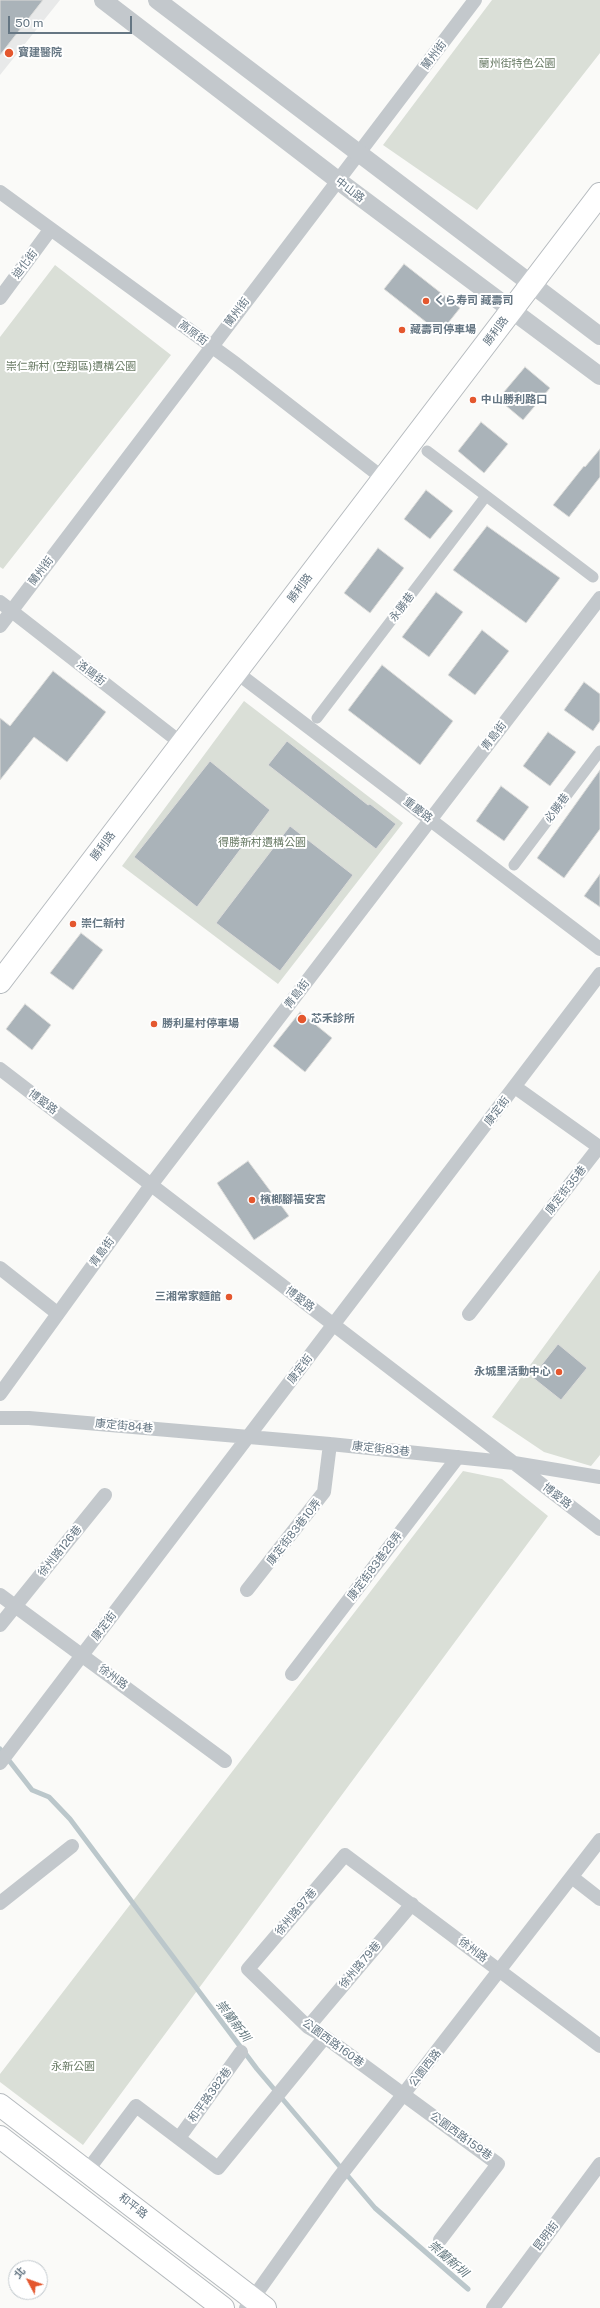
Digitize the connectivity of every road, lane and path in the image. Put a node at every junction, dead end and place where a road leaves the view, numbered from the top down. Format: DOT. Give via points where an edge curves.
graph roads {
  1 [pos="103,0"];
  2 [pos="157,0"];
  3 [pos="471,2"];
  4 [pos="358,153"];
  5 [pos="337,180"];
  6 [pos="0,192"];
  7 [pos="600,194"];
  8 [pos="50,230"];
  9 [pos="532,283"];
  10 [pos="0,298"];
  11 [pos="511,311"];
  12 [pos="600,336"];
  13 [pos="211,346"];
  14 [pos="600,376"];
  15 [pos="427,451"];
  16 [pos="384,479"];
  17 [pos="486,496"];
  18 [pos="593,577"];
  19 [pos="600,598"];
  20 [pos="0,602"];
  21 [pos="11,610"];
  22 [pos="0,626"];
  23 [pos="236,672"];
  24 [pos="318,718"];
  25 [pos="181,743"];
  26 [pos="600,751"];
  27 [pos="431,820"];
  28 [pos="514,865"];
  29 [pos="600,949"];
  30 [pos="600,974"];
  31 [pos="0,982"];
  32 [pos="0,1069"];
  33 [pos="515,1087"];
  34 [pos="151,1185"];
  35 [pos="0,1268"];
  36 [pos="57,1313"];
  37 [pos="469,1314"];
  38 [pos="334,1325"];
  39 [pos="0,1394"];
  40 [pos="0,1418"];
  41 [pos="248,1436"];
  42 [pos="330,1444"];
  43 [pos="458,1457"];
  44 [pos="514,1463"];
  45 [pos="600,1477"];
  46 [pos="105,1495"];
  47 [pos="600,1529"];
  48 [pos="247,1590"];
  49 [pos="0,1595"];
  50 [pos="15,1606"];
  51 [pos="0,1626"];
  52 [pos="82,1655"];
  53 [pos="292,1674"];
  54 [pos="225,1761"];
  55 [pos="0,1763"];
  56 [pos="600,1840"];
  57 [pos="72,1846"];
  58 [pos="345,1855"];
  59 [pos="573,1878"];
  60 [pos="600,1899"];
  61 [pos="0,1904"];
  62 [pos="412,1904"];
  63 [pos="248,1970"];
  64 [pos="501,1970"];
  65 [pos="308,2027"];
  66 [pos="325,2037"];
  67 [pos="600,2046"];
  68 [pos="241,2052"];
  69 [pos="404,2094"];
  70 [pos="0,2105"];
  71 [pos="0,2137"];
  72 [pos="179,2138"];
  73 [pos="600,2164"];
  74 [pos="87,2171"];
  75 [pos="440,2240"];
  76 [pos="255,2305"];
  77 [pos="222,2308"];
  78 [pos="493,2308"];
  1 -- 5 [label="street, 中山路"];
  2 -- 4 [label="street"];
  3 -- 4 [label="street, 蘭州街"];
  4 -- 5 [label="street, 蘭州街"];
  4 -- 9 [label="street"];
  5 -- 11 [label="street, 中山路"];
  5 -- 13 [label="street, 蘭州街"];
  6 -- 8 [label="street, 高原街"];
  7 -- 9 [label="main road, 勝利路"];
  8 -- 10 [label="street, 迪化街"];
  8 -- 13 [label="street, 高原街"];
  9 -- 11 [label="main road, 勝利路"];
  9 -- 12 [label="street"];
  11 -- 14 [label="street, 中山路"];
  11 -- 16 [label="main road, 勝利路"];
  13 -- 16 [label="street, 高原街"];
  13 -- 21 [label="street, 蘭州街"];
  15 -- 17 [label="street"];
  16 -- 23 [label="main road, 勝利路"];
  17 -- 18 [label="street"];
  17 -- 24 [label="street, 永勝巷"];
  19 -- 27 [label="street, 青島街"];
  20 -- 21 [label="street, 洛陽街"];
  21 -- 22 [label="street, 蘭州街"];
  21 -- 25 [label="street, 洛陽街"];
  23 -- 25 [label="main road, 勝利路"];
  23 -- 27 [label="street, 重慶路"];
  25 -- 31 [label="main road, 勝利路"];
  26 -- 28 [label="street, 必勝巷"];
  27 -- 29 [label="street, 重慶路"];
  27 -- 34 [label="street, 青島街"];
  30 -- 33 [label="street, 康定街"];
  32 -- 34 [label="street, 博愛路"];
  33 -- 37 [label="street, 康定街35巷" via="600,1147"];
  33 -- 38 [label="street, 康定街"];
  34 -- 36 [label="street, 青島街"];
  34 -- 38 [label="street, 博愛路"];
  35 -- 36 [label="street"];
  36 -- 39 [label="street, 青島街"];
  38 -- 41 [label="street, 康定街"];
  38 -- 44 [label="street, 博愛路"];
  40 -- 41 [label="street, 康定街84巷" via="29,1418"];
  41 -- 42 [label="street, 康定街83巷"];
  41 -- 52 [label="street, 康定街"];
  42 -- 43 [label="street, 康定街83巷"];
  42 -- 48 [label="street, 康定街83巷10弄" via="324,1492"];
  43 -- 44 [label="street, 康定街83巷"];
  43 -- 53 [label="street, 康定街83巷28弄"];
  44 -- 45 [label="street, 康定街83巷"];
  44 -- 47 [label="street, 博愛路"];
  46 -- 50 [label="street, 徐州路126巷"];
  49 -- 50 [label="street, 徐州路"];
  50 -- 51 [label="street, 徐州路126巷"];
  50 -- 52 [label="street, 徐州路"];
  52 -- 54 [label="street, 徐州路"];
  52 -- 55 [label="street, 康定街"];
  56 -- 59 [label="street, 公園西路"];
  57 -- 61 [label="street"];
  58 -- 62 [label="street, 徐州路"];
  58 -- 63 [label="street, 徐州路97巷"];
  59 -- 60 [label="street"];
  59 -- 64 [label="street, 公園西路"];
  62 -- 64 [label="street, 徐州路"];
  62 -- 65 [label="street, 徐州路79巷"];
  63 -- 65 [label="street, 公園西路160巷"];
  64 -- 67 [label="street, 徐州路"];
  64 -- 69 [label="street, 公園西路"];
  65 -- 66 [label="street, 公園西路160巷"];
  66 -- 69 [label="street, 公園西路160巷"];
  66 -- 72 [label="street" via="218,2168"];
  68 -- 72 [label="street, 和平路382巷"];
  69 -- 75 [label="street, 公園西路159巷" via="498,2164"];
  69 -- 76 [label="street, 公園西路" via="337,2180"];
  70 -- 74 [label="main road, 和平路"];
  71 -- 77 [label="main road"];
  72 -- 74 [label="street" via="136,2106"];
  73 -- 78 [label="street, 昆明街"];
  74 -- 76 [label="main road, 和平路"];
}
